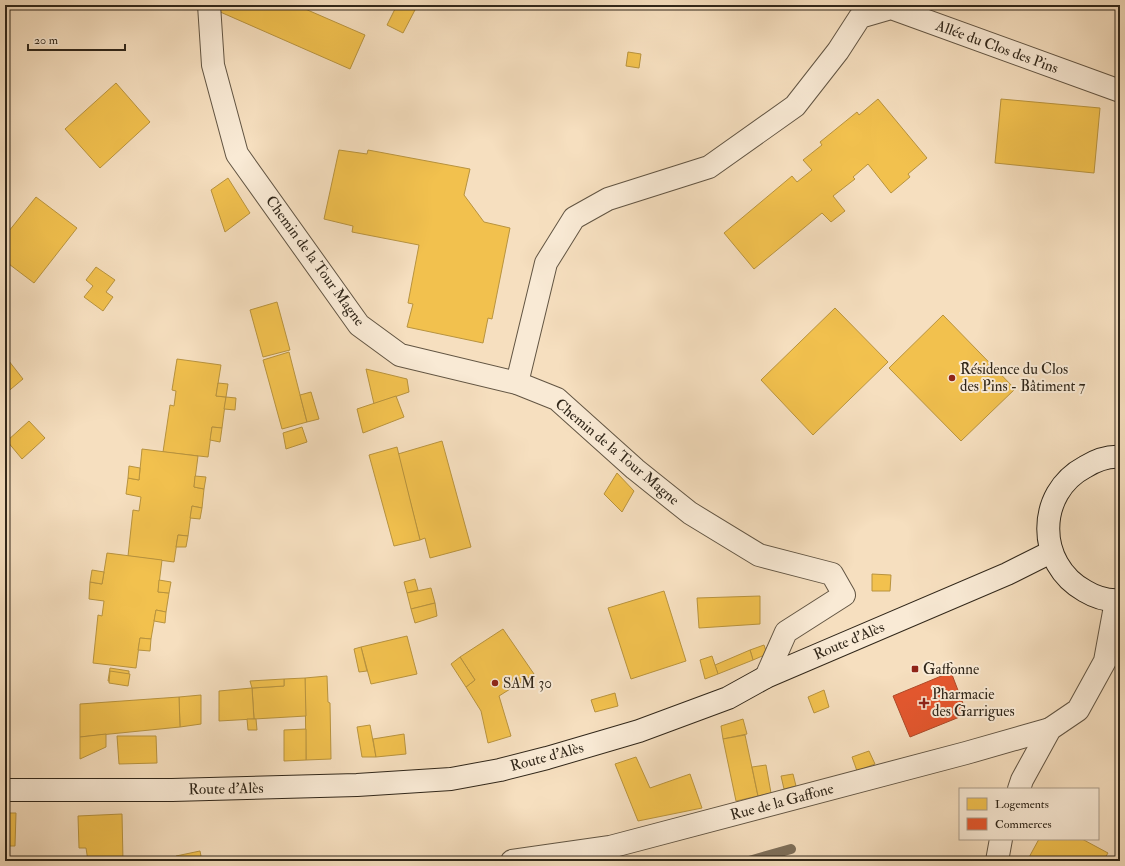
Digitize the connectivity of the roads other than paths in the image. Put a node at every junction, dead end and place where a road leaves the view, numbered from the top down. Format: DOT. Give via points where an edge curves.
graph roads {
  1 [pos="210,5"];
  2 [pos="1120,91"];
  3 [pos="517,383"];
  4 [pos="1120,458"];
  5 [pos="1051,552"];
  6 [pos="1118,601"];
  7 [pos="766,677"];
  8 [pos="1050,729"];
  9 [pos="1019,788"];
  10 [pos="5,790"];
  11 [pos="1001,840"];
  12 [pos="512,861"];
  13 [pos="997,861"];
  1 -- 3 [label="street, Chemin de la Tour Magne" via="213,65 237,154 359,325 400,355"];
  2 -- 3 [label="street, Allée du Clos des Pins" via="891,8 860,17 838,51 795,106 715,163 608,198 574,218 546,263"];
  3 -- 7 [label="street, Chemin de la Tour Magne" via="557,399 635,469 690,513 759,555 832,574 844,595 786,632"];
  4 -- 5 [label="street" via="1095,461 1076,472 1060,488 1050,508 1047,530"];
  5 -- 6 [label="street" via="1061,571 1076,587 1095,597"];
  5 -- 7 [label="street, Route d'Alès" via="1007,574"];
  6 -- 8 [label="street" via="1105,661 1078,710"];
  7 -- 10 [label="street, Route d'Alès" via="728,698 639,731 547,758 451,779 357,785 172,790"];
  8 -- 9 [label="street"];
  8 -- 12 [label="street, Rue de la Gaffone" via="610,847"];
  11 -- 13 [label="street"];
}
